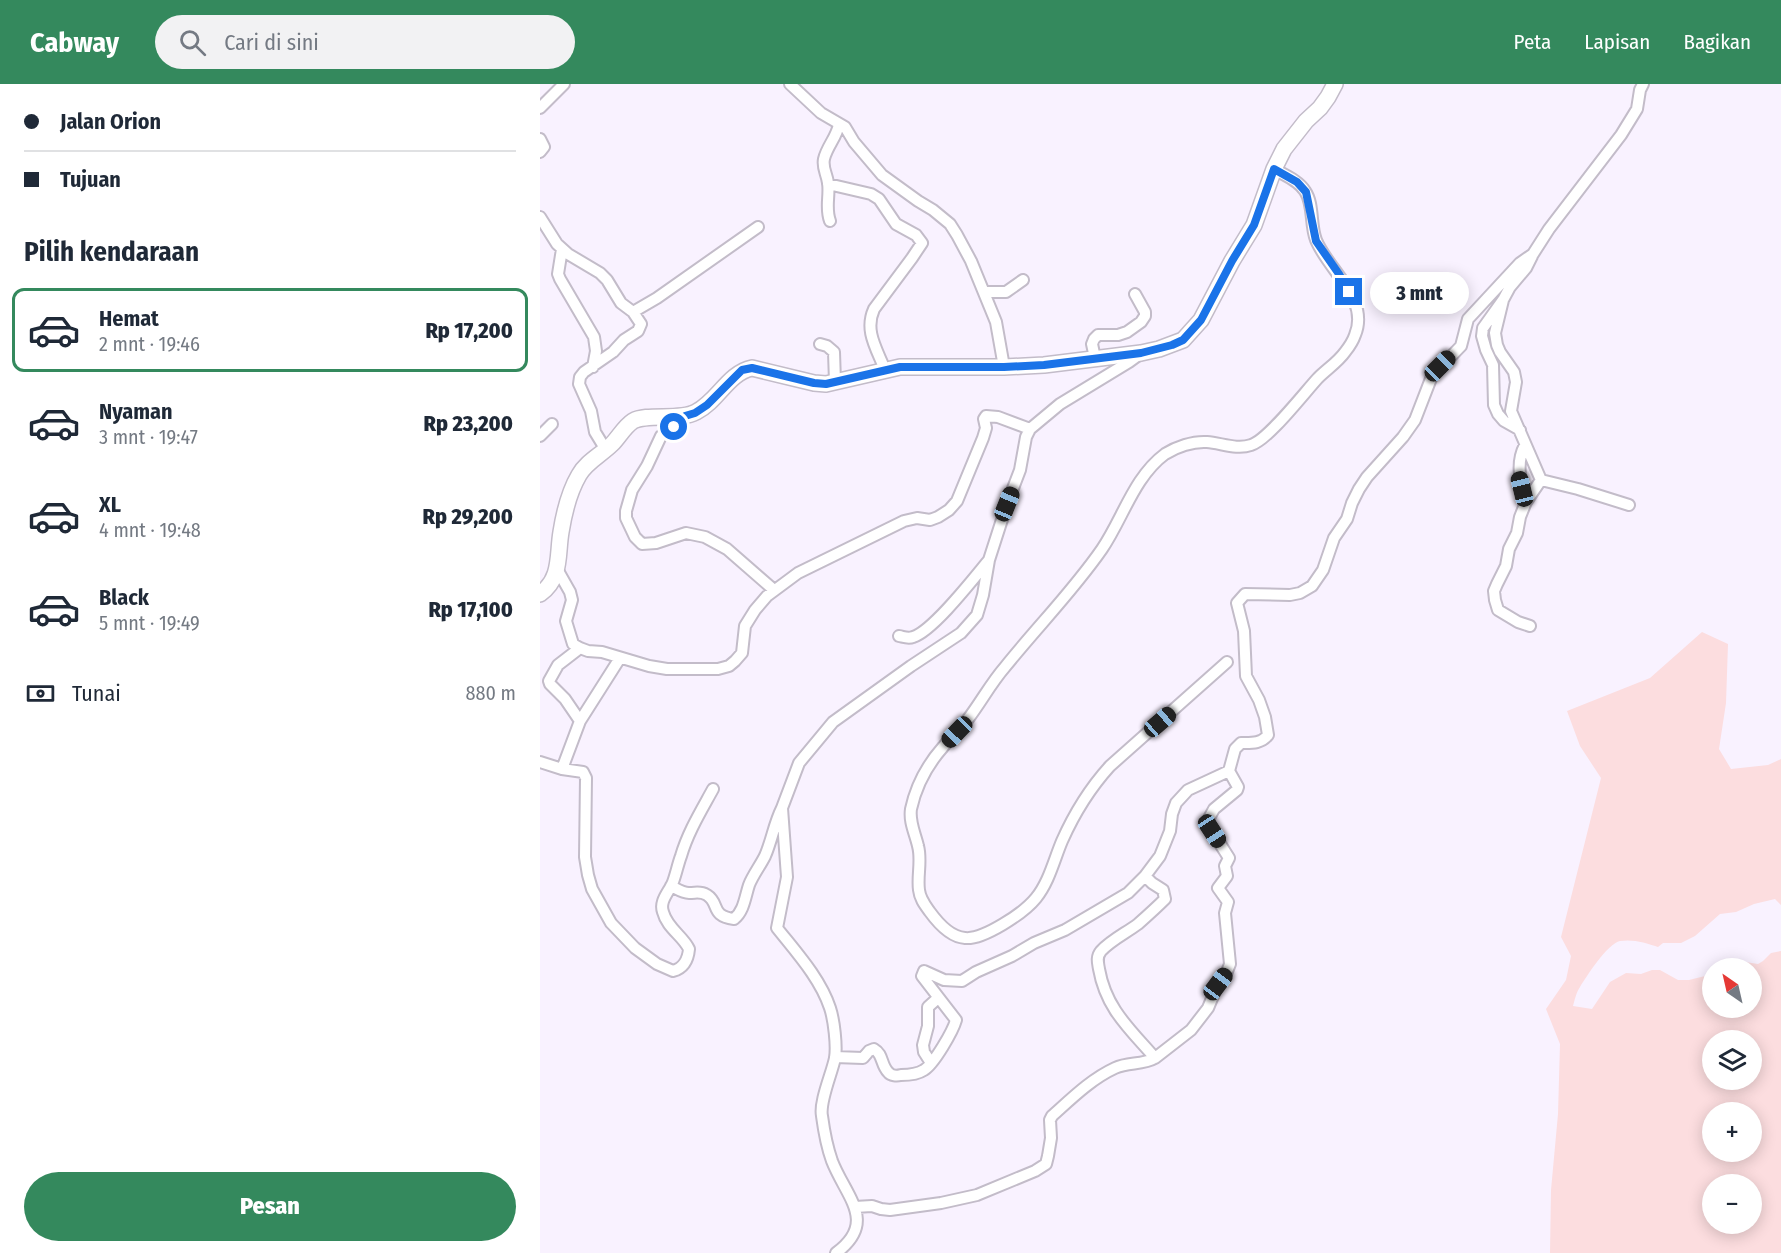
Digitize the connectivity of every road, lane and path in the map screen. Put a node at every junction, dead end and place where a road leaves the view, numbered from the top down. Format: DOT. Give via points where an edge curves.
graph roads {
  1 [pos="564,84"];
  2 [pos="790,84"];
  3 [pos="1335,84"];
  4 [pos="1643,84"];
  5 [pos="540,108"];
  6 [pos="839,124"];
  7 [pos="540,139"];
  8 [pos="540,152"];
  9 [pos="1274,169"];
  10 [pos="828,184"];
  11 [pos="540,217"];
  12 [pos="830,221"];
  13 [pos="758,227"];
  14 [pos="562,249"];
  15 [pos="1533,254"];
  16 [pos="1023,280"];
  17 [pos="984,292"];
  18 [pos="1135,294"];
  19 [pos="1503,300"];
  20 [pos="633,312"];
  21 [pos="820,344"];
  22 [pos="1141,353"];
  23 [pos="1489,357"];
  24 [pos="1095,358"];
  25 [pos="1510,366"];
  26 [pos="593,367"];
  27 [pos="1004,367"];
  28 [pos="885,370"];
  29 [pos="835,382"];
  30 [pos="685,416"];
  31 [pos="552,423"];
  32 [pos="1030,429"];
  33 [pos="1520,429"];
  34 [pos="540,436"];
  35 [pos="1525,445"];
  36 [pos="606,450"];
  37 [pos="1541,480"];
  38 [pos="1526,502"];
  39 [pos="1629,505"];
  40 [pos="989,560"];
  41 [pos="557,570"];
  42 [pos="774,590"];
  43 [pos="540,594"];
  44 [pos="1530,626"];
  45 [pos="899,636"];
  46 [pos="580,648"];
  47 [pos="620,658"];
  48 [pos="1227,662"];
  49 [pos="580,721"];
  50 [pos="540,762"];
  51 [pos="562,769"];
  52 [pos="1229,771"];
  53 [pos="713,789"];
  54 [pos="783,808"];
  55 [pos="1145,876"];
  56 [pos="671,886"];
  57 [pos="938,998"];
  58 [pos="835,1057"];
  59 [pos="1155,1058"];
  60 [pos="931,1063"];
  61 [pos="855,1207"];
  62 [pos="836,1253"];
  1 -- 5 [label="street"];
  2 -- 6 [label="street"];
  3 -- 9 [label="highway" via="1324,103 1284,149"];
  4 -- 15 [label="street" via="1638,109"];
  6 -- 10 [label="street" via="824,157"];
  6 -- 17 [label="street" via="882,175 950,224"];
  7 -- 8 [label="street" via="544,147"];
  9 -- 22 [label="highway" via="1254,225 1201,320 1183,340"];
  9 -- 48 [label="street" via="1306,192 1316,241 1359,311 1355,338 1267,434 1252,445 1205,441 1182,446 1157,461 1142,478 1084,574 1007,664 968,720 941,748 920,782 910,811 919,849 921,900 937,923 964,938 1017,916 1044,885 1062,841 1095,782"];
  10 -- 12 [label="street"];
  10 -- 28 [label="street" via="872,194 896,224 922,243 870,318 871,337"];
  11 -- 14 [label="street"];
  13 -- 20 [label="street"];
  14 -- 20 [label="street" via="600,273 621,303"];
  14 -- 26 [label="street" via="558,274 594,337"];
  15 -- 19 [label="street"];
  15 -- 52 [label="street" via="1468,319 1461,346 1432,376 1415,420 1359,489 1312,586 1290,595 1245,594 1240,599 1246,675 1259,700 1268,735 1255,743 1241,743 1235,749"];
  16 -- 17 [label="street" via="1006,292"];
  17 -- 27 [label="street" via="996,322"];
  18 -- 24 [label="street" via="1145,312 1141,322 1128,332 1098,335 1092,344"];
  19 -- 23 [label="street" via="1483,328"];
  19 -- 25 [label="street" via="1495,333 1500,352"];
  20 -- 26 [label="street" via="641,324 638,331"];
  21 -- 29 [label="street" via="834,352"];
  22 -- 24 [label="highway"];
  22 -- 32 [label="street" via="1060,404"];
  23 -- 25 [label="street"];
  23 -- 33 [label="street" via="1493,365 1494,405 1504,422"];
  24 -- 27 [label="highway"];
  25 -- 33 [label="street" via="1516,382 1511,411"];
  26 -- 36 [label="street" via="580,376 579,384 595,432"];
  27 -- 28 [label="highway"];
  28 -- 29 [label="highway"];
  29 -- 30 [label="highway" via="814,383 752,368 742,370 707,405"];
  30 -- 36 [label="highway" via="634,420"];
  30 -- 42 [label="street" via="661,436 632,490 626,511 631,530 642,544 686,533 705,537 728,549"];
  31 -- 34 [label="street"];
  32 -- 40 [label="street"];
  32 -- 42 [label="street" via="986,416 986,428 972,466 949,510 930,520 904,522 798,573"];
  33 -- 35 [label="street"];
  35 -- 37 [label="street"];
  35 -- 38 [label="street" via="1518,466"];
  36 -- 41 [label="highway" via="586,466 571,492 563,517"];
  37 -- 38 [label="street"];
  37 -- 39 [label="street"];
  38 -- 44 [label="street" via="1494,591 1498,610"];
  40 -- 45 [label="street" via="931,625 913,637"];
  40 -- 54 [label="street" via="977,615 961,633 833,722 799,763"];
  41 -- 43 [label="highway"];
  41 -- 46 [label="street" via="570,592 567,621 573,644"];
  42 -- 47 [label="street" via="745,626 742,653 729,666 667,669"];
  46 -- 47 [label="street"];
  46 -- 49 [label="street" via="558,665 549,681"];
  47 -- 49 [label="street"];
  49 -- 51 [label="street"];
  50 -- 51 [label="street"];
  51 -- 56 [label="street" via="583,772 586,778 585,857 600,904 634,948 674,971 686,962 689,949 662,911"];
  52 -- 55 [label="street" via="1188,790 1176,803 1160,856"];
  52 -- 59 [label="street" via="1237,790 1208,820 1230,858 1225,866 1227,876 1218,888 1228,902 1230,964 1208,1008 1191,1030"];
  53 -- 56 [label="street" via="691,830"];
  54 -- 56 [label="street" via="774,823 764,859 734,919 718,914 712,898 706,894 687,893"];
  54 -- 58 [label="street" via="787,877 777,927 825,996 833,1019"];
  55 -- 57 [label="street" via="1128,893 1065,930 962,981 944,980 924,971 922,976"];
  55 -- 59 [label="street" via="1163,890 1165,898 1139,923 1113,940 1097,959 1102,986 1114,1010"];
  57 -- 60 [label="street" via="928,1007 923,1046"];
  57 -- 60 [label="street" via="956,1020"];
  58 -- 60 [label="street" via="863,1058 874,1049 887,1072 897,1076 924,1070"];
  58 -- 61 [label="street" via="821,1113 832,1161"];
  59 -- 61 [label="street" via="1115,1068 1085,1087 1052,1116 1046,1164 1035,1171 977,1195 941,1203 890,1210"];
  61 -- 62 [label="street" via="854,1234"];
}
